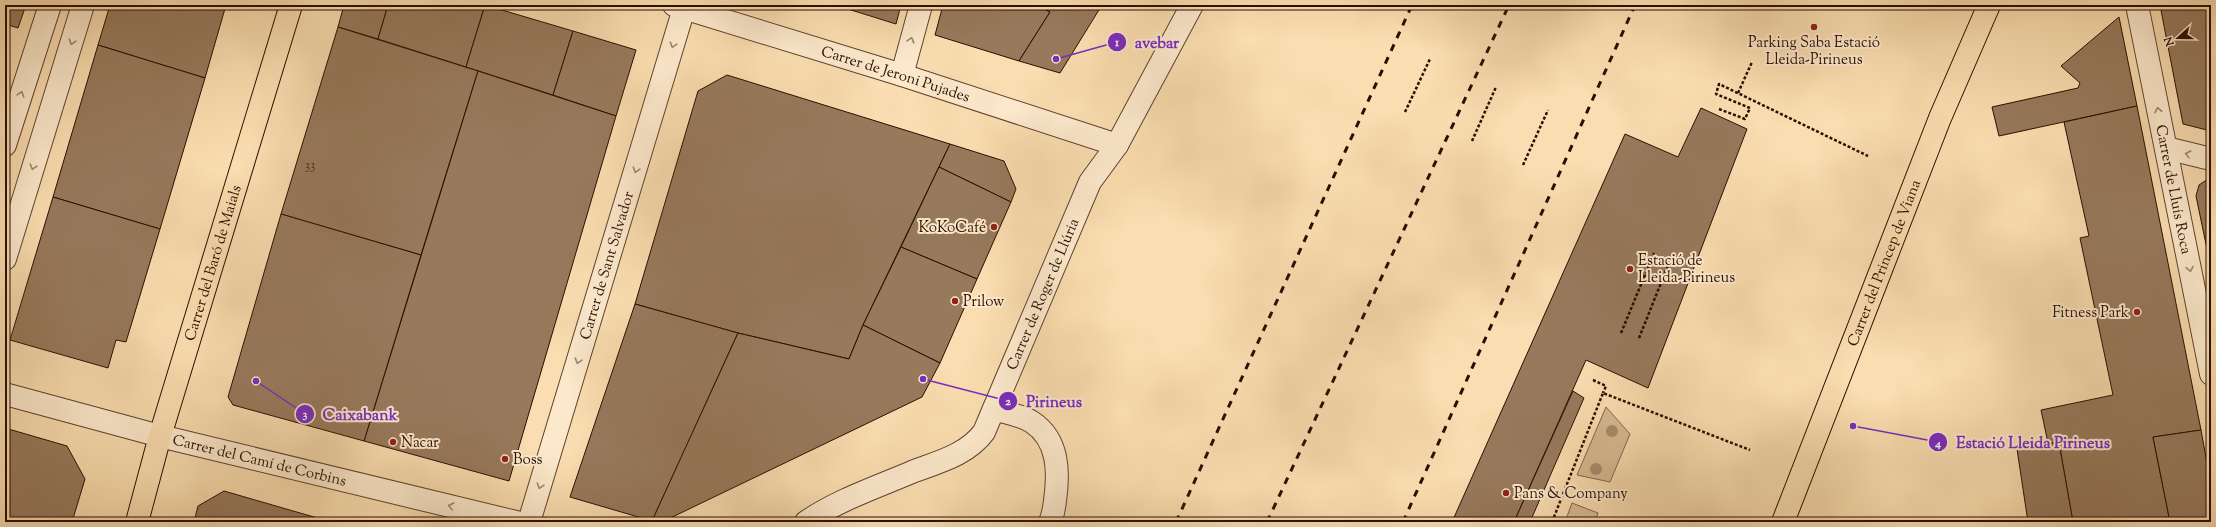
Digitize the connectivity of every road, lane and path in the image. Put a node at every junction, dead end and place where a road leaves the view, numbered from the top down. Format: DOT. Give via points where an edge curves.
graph roads {
  1 [pos="50,5"];
  2 [pos="83,5"];
  3 [pos="291,5"];
  4 [pos="921,5"];
  5 [pos="1192,5"];
  6 [pos="1989,5"];
  7 [pos="2137,5"];
  8 [pos="681,6"];
  9 [pos="1430,58"];
  10 [pos="1752,62"];
  11 [pos="902,75"];
  12 [pos="1496,87"];
  13 [pos="1738,93"];
  14 [pos="1719,109"];
  15 [pos="1548,110"];
  16 [pos="1405,112"];
  17 [pos="1472,141"];
  18 [pos="5,145"];
  19 [pos="1117,145"];
  20 [pos="2166,148"];
  21 [pos="1868,156"];
  22 [pos="2211,159"];
  23 [pos="1523,165"];
  24 [pos="1654,252"];
  25 [pos="1671,258"];
  26 [pos="5,259"];
  27 [pos="1621,333"];
  28 [pos="1639,338"];
  29 [pos="2211,374"];
  30 [pos="1593,380"];
  31 [pos="1603,393"];
  32 [pos="5,394"];
  33 [pos="994,409"];
  34 [pos="160,436"];
  35 [pos="1750,450"];
  36 [pos="1788,521"];
  37 [pos="137,522"];
  38 [pos="516,522"];
  39 [pos="529,522"];
  40 [pos="806,522"];
  41 [pos="1050,522"];
  42 [pos="1552,522"];
  18 -- 1 [label="street, one-way"];
  2 -- 26 [label="street, one-way"];
  3 -- 34 [label="main road, Carrer del Baró de Maials"];
  11 -- 4 [label="street, one-way"];
  5 -- 19 [label="street, Carrer de Roger de Llúria"];
  6 -- 36 [label="main road, Carrer del Princep de Viana" via="1940,118"];
  20 -- 7 [label="street, Carrer de Lluís Roca, one-way"];
  8 -- 11 [label="street, Carrer de Jeroni Pujades"];
  8 -- 39 [label="street, Carrer de Sant Salvador, one-way"];
  9 -- 16 [label="path"];
  10 -- 13 [label="path"];
  11 -- 19 [label="street, Carrer de Jeroni Pujades"];
  12 -- 17 [label="path"];
  13 -- 14 [label="path" via="1719,84 1716,94 1750,108 1745,119"];
  13 -- 21 [label="path"];
  15 -- 23 [label="path"];
  19 -- 33 [label="street, Carrer de Roger de Llúria" via="1090,182"];
  22 -- 20 [label="street, one-way"];
  20 -- 29 [label="street, Carrer de Lluís Roca, one-way"];
  24 -- 27 [label="path"];
  25 -- 28 [label="path"];
  30 -- 31 [label="path" via="1606,386"];
  31 -- 35 [label="path"];
  31 -- 42 [label="path"];
  32 -- 34 [label="street, Carrer del Camí de Corbins"];
  33 -- 40 [label="street, Carrer de Roger de Llúria" via="984,432 969,447 956,455 867,492"];
  33 -- 41 [label="street" via="1032,422 1054,448 1057,459 1057,486"];
  34 -- 37 [label="main road, Carrer del Baró de Maials"];
  38 -- 34 [label="street, Carrer del Camí de Corbins, one-way"];
}
